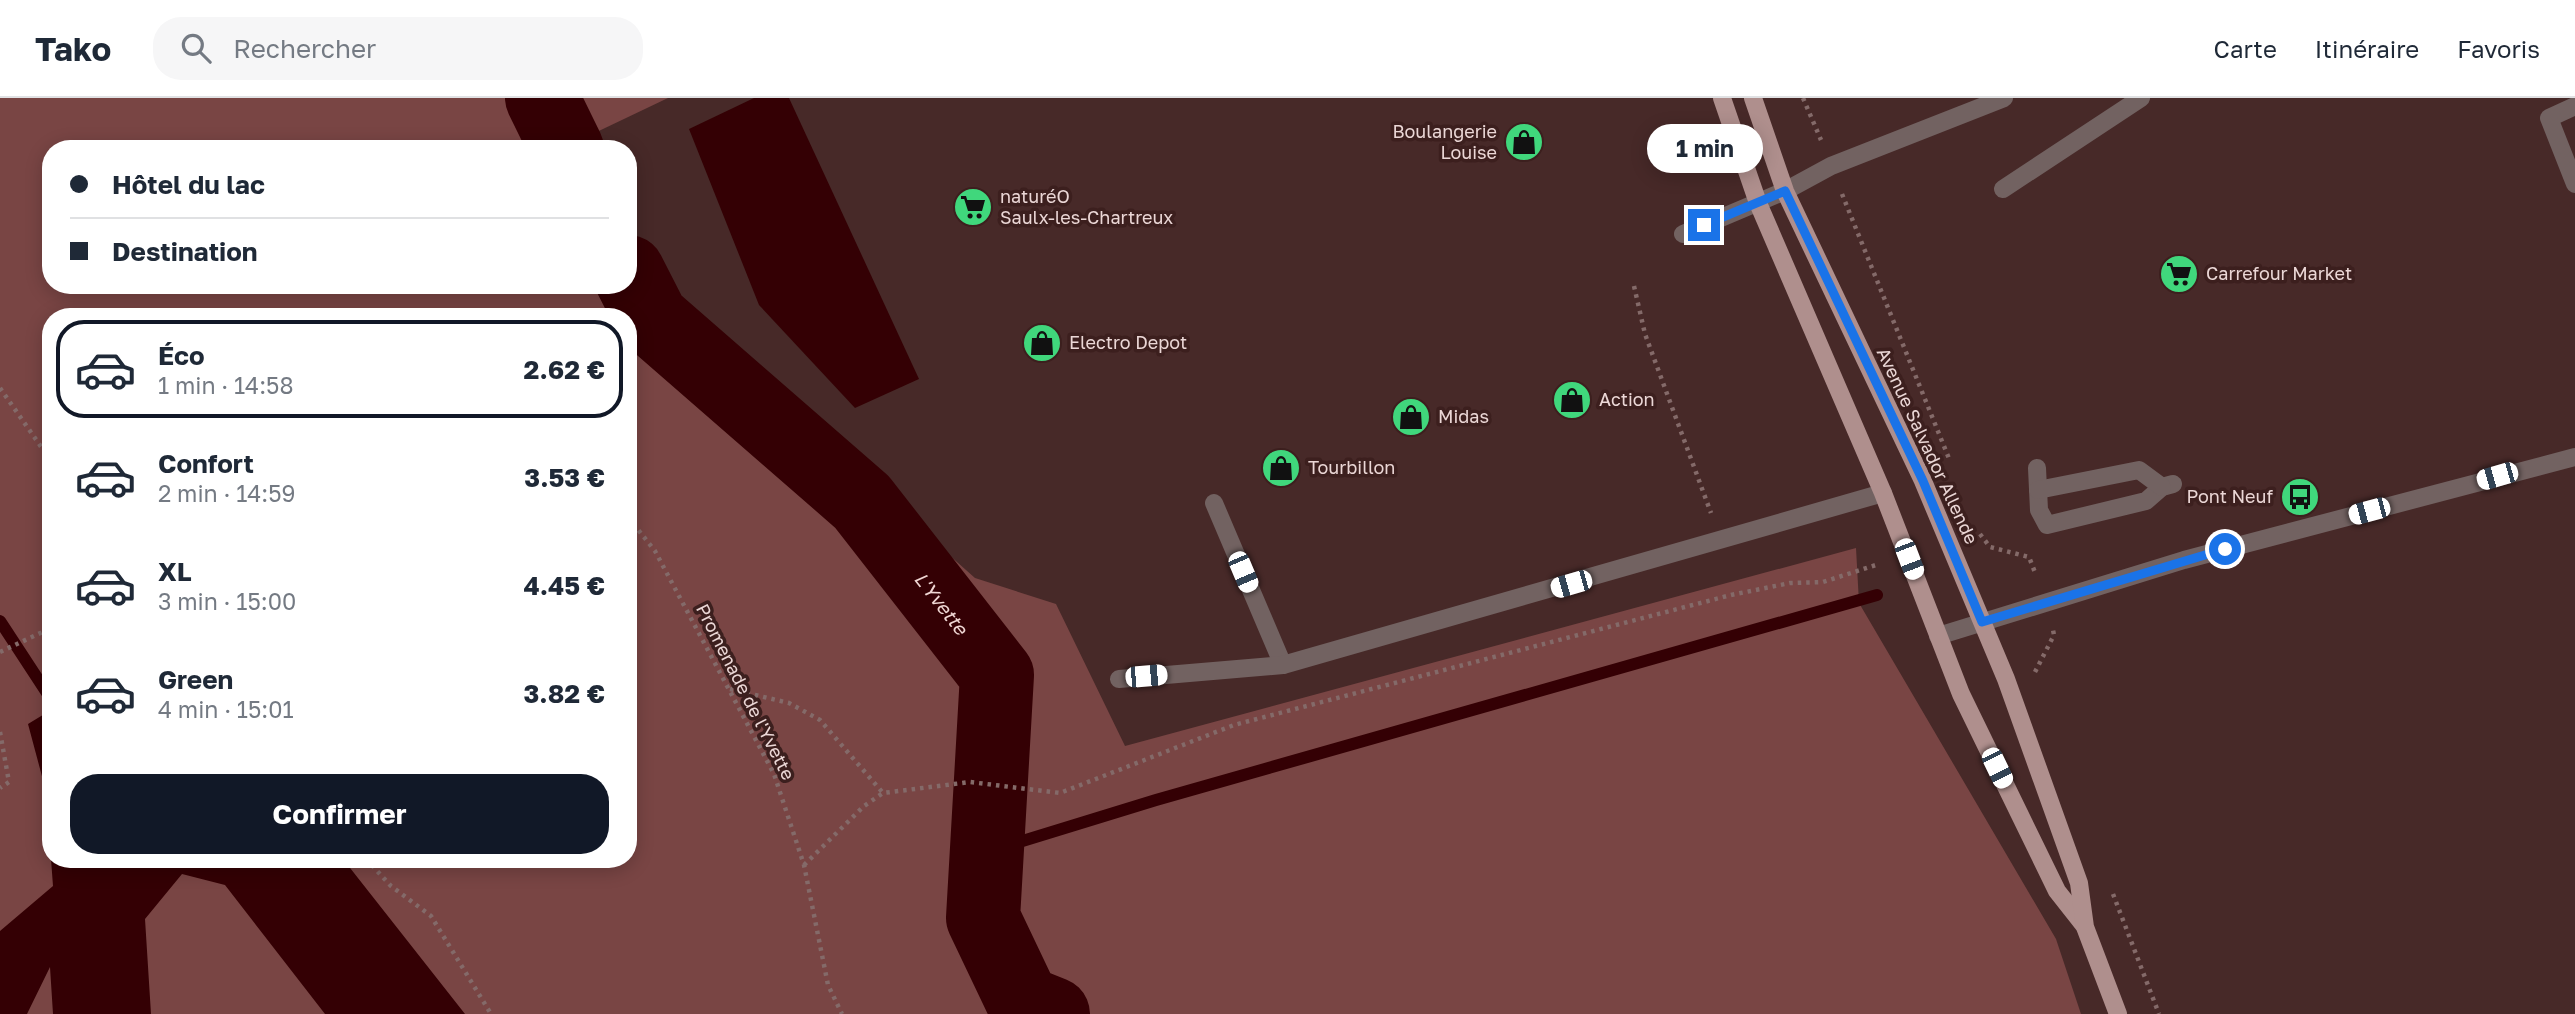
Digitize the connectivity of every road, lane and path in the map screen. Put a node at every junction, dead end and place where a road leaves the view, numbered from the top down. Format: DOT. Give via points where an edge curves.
graph roads {
  1 [pos="1722,98"];
  2 [pos="1754,98"];
  3 [pos="1803,98"];
  4 [pos="2004,98"];
  5 [pos="2141,98"];
  6 [pos="2575,106"];
  7 [pos="1831,166"];
  8 [pos="2575,184"];
  9 [pos="2003,189"];
  10 [pos="1785,191"];
  11 [pos="1758,203"];
  12 [pos="1682,233"];
  13 [pos="1634,286"];
  14 [pos="0,388"];
  15 [pos="42,448"];
  16 [pos="2575,457"];
  17 [pos="2037,468"];
  18 [pos="1953,469"];
  19 [pos="2038,490"];
  20 [pos="1883,493"];
  21 [pos="1214,503"];
  22 [pos="637,528"];
  23 [pos="1979,533"];
  24 [pos="1745,534"];
  25 [pos="2042,554"];
  26 [pos="2029,557"];
  27 [pos="1886,566"];
  28 [pos="2047,602"];
  29 [pos="1982,622"];
  30 [pos="42,633"];
  31 [pos="1938,636"];
  32 [pos="0,652"];
  33 [pos="1283,665"];
  34 [pos="1119,678"];
  35 [pos="2036,682"];
  36 [pos="730,689"];
  37 [pos="0,733"];
  38 [pos="0,788"];
  39 [pos="883,793"];
  40 [pos="804,865"];
  41 [pos="374,868"];
  42 [pos="2110,886"];
  43 [pos="2085,927"];
  44 [pos="491,1014"];
  45 [pos="842,1014"];
  46 [pos="2118,1014"];
  47 [pos="2159,1014"];
  1 -- 11 [label="main road"];
  2 -- 10 [label="main road, Avenue Salvador Allende"];
  3 -- 7 [label="path"];
  4 -- 7 [label="street"];
  5 -- 9 [label="street"];
  6 -- 8 [label="street" via="2549,118"];
  7 -- 10 [label="street"];
  7 -- 18 [label="path"];
  10 -- 11 [label="street"];
  10 -- 29 [label="main road, Avenue Salvador Allende" via="1923,481"];
  11 -- 12 [label="street"];
  11 -- 20 [label="main road"];
  13 -- 24 [label="path" via="1645,334 1713,519"];
  14 -- 15 [label="path"];
  16 -- 28 [label="street" via="2207,553"];
  17 -- 19 [label="street"];
  19 -- 19 [label="street" via="2039,510 2047,525 2146,501 2168,485 2139,470"];
  20 -- 24 [label="street"];
  20 -- 31 [label="main road"];
  21 -- 33 [label="street"];
  22 -- 36 [label="path, Promenade de l'Yvette" via="655,551"];
  23 -- 26 [label="path" via="1990,547"];
  24 -- 33 [label="street"];
  25 -- 26 [label="path"];
  26 -- 28 [label="path"];
  27 -- 39 [label="path" via="1823,582 1790,583 1731,595 1234,726 1060,793 970,782"];
  28 -- 29 [label="street"];
  28 -- 35 [label="path" via="2054,635 2035,670"];
  29 -- 31 [label="street"];
  29 -- 43 [label="main road, Avenue Salvador Allende" via="2079,883"];
  30 -- 32 [label="path"];
  31 -- 43 [label="main road" via="1961,694 2057,891"];
  33 -- 34 [label="street"];
  36 -- 39 [label="path" via="789,704 820,720"];
  36 -- 40 [label="path, Promenade de l'Yvette" via="774,774"];
  37 -- 38 [label="path" via="9,782"];
  39 -- 40 [label="path"];
  40 -- 45 [label="path, Promenade de l'Yvette" via="828,985"];
  41 -- 44 [label="path" via="391,887 431,916"];
  42 -- 47 [label="path"];
  43 -- 46 [label="main road, Avenue Salvador Allende"];
}
